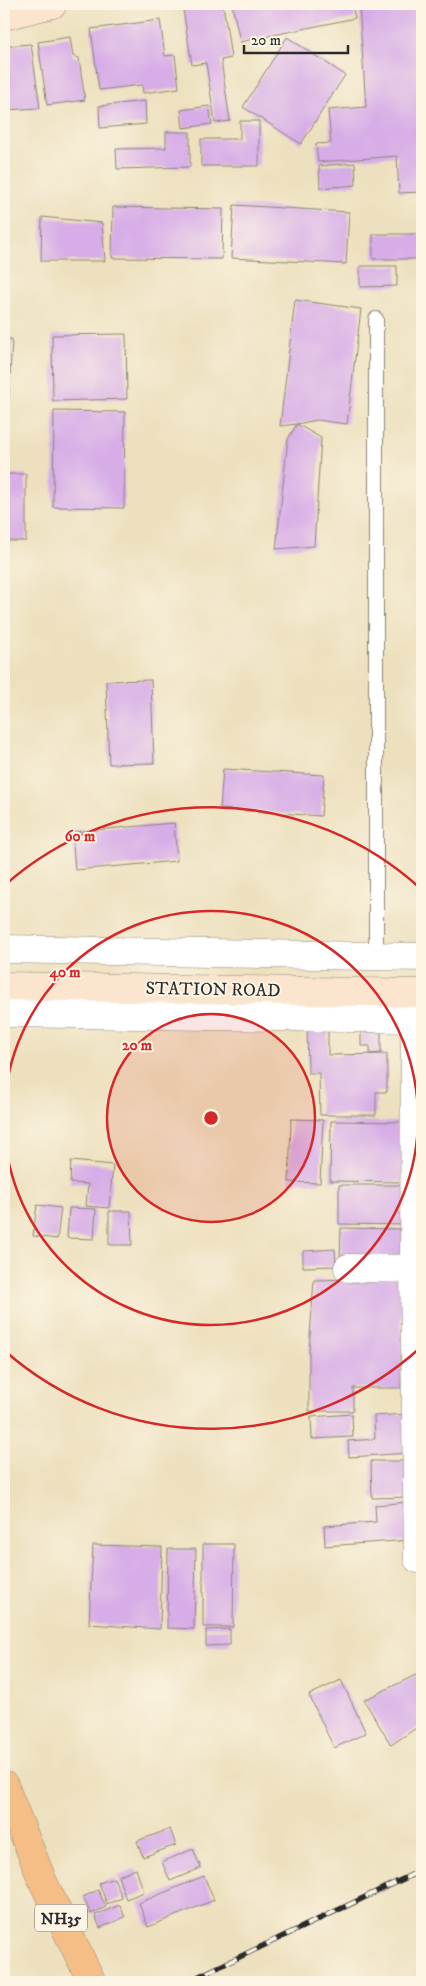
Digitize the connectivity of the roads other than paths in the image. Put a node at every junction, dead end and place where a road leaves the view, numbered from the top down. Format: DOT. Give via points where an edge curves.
graph roads {
  1 [pos="53,4"];
  2 [pos="7,11"];
  3 [pos="376,319"];
  4 [pos="4,949"];
  5 [pos="376,956"];
  6 [pos="422,957"];
  7 [pos="4,986"];
  8 [pos="422,994"];
  9 [pos="4,1013"];
  10 [pos="419,1019"];
  11 [pos="348,1268"];
  12 [pos="418,1269"];
  13 [pos="418,1559"];
  14 [pos="4,1785"];
  15 [pos="92,1982"];
  1 -- 2 [label="main road"];
  3 -- 5 [label="lane"];
  4 -- 5 [label="street"];
  5 -- 6 [label="street"];
  7 -- 8 [label="main road, STATION ROAD"];
  9 -- 10 [label="street"];
  10 -- 12 [label="street"];
  11 -- 12 [label="street"];
  12 -- 13 [label="street"];
  14 -- 15 [label="highway, NH35" via="31,1853"];
}
